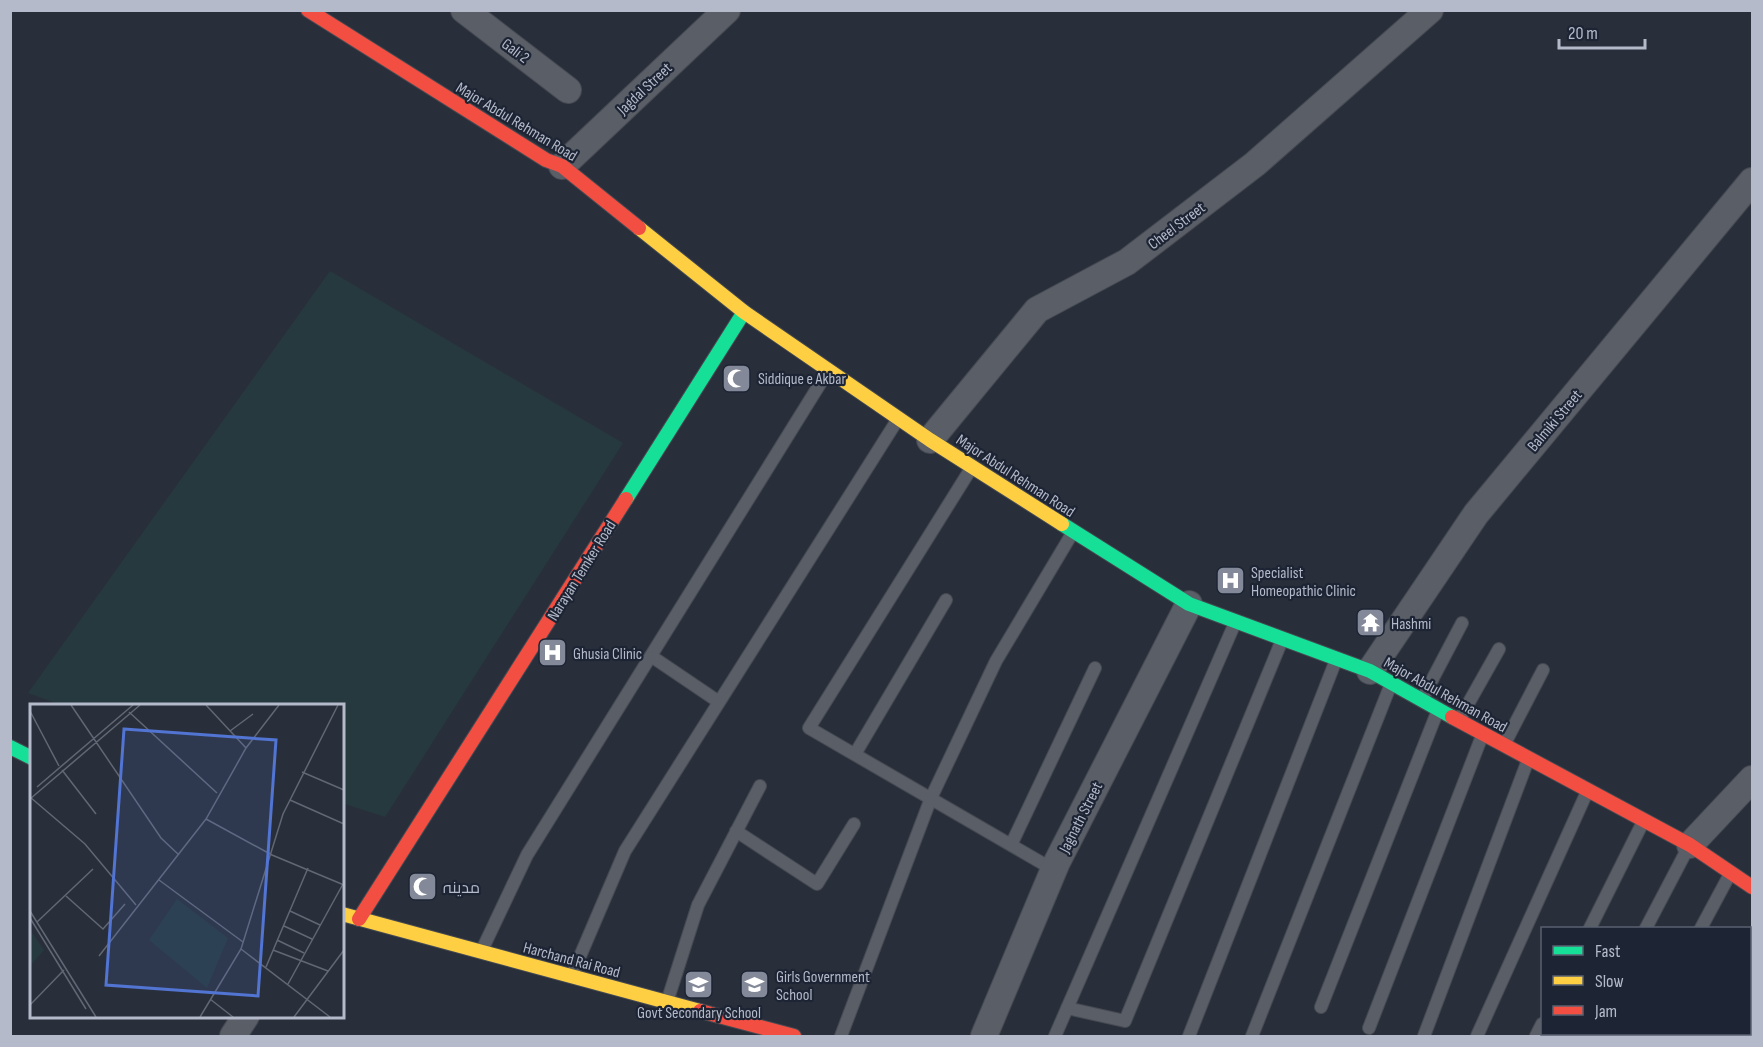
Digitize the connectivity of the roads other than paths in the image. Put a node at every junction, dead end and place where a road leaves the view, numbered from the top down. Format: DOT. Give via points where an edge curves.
graph roads {
  1 [pos="308,10"];
  2 [pos="464,10"];
  3 [pos="727,10"];
  4 [pos="1430,10"];
  5 [pos="568,90"];
  6 [pos="562,165"];
  7 [pos="1752,181"];
  8 [pos="744,312"];
  9 [pos="829,370"];
  10 [pos="898,418"];
  11 [pos="930,440"];
  12 [pos="972,466"];
  13 [pos="1073,531"];
  14 [pos="946,600"];
  15 [pos="1189,604"];
  16 [pos="1235,622"];
  17 [pos="1462,623"];
  18 [pos="1283,639"];
  19 [pos="1499,649"];
  20 [pos="651,656"];
  21 [pos="1337,659"];
  22 [pos="1095,668"];
  23 [pos="1543,670"];
  24 [pos="1381,677"];
  25 [pos="1422,700"];
  26 [pos="719,702"];
  27 [pos="1438,709"];
  28 [pos="1459,721"];
  29 [pos="1483,735"];
  30 [pos="1503,746"];
  31 [pos="10,747"];
  32 [pos="855,754"];
  33 [pos="30,757"];
  34 [pos="1528,759"];
  35 [pos="1752,779"];
  36 [pos="760,786"];
  37 [pos="1587,790"];
  38 [pos="931,798"];
  39 [pos="1644,821"];
  40 [pos="854,824"];
  41 [pos="736,831"];
  42 [pos="1011,845"];
  43 [pos="1690,845"];
  44 [pos="1054,870"];
  45 [pos="1730,873"];
  46 [pos="1752,887"];
  47 [pos="344,915"];
  48 [pos="359,919"];
  49 [pos="1591,927"];
  50 [pos="1647,927"];
  51 [pos="1702,927"];
  52 [pos="481,952"];
  53 [pos="572,976"];
  54 [pos="667,1002"];
  55 [pos="1321,1007"];
  56 [pos="1067,1008"];
  57 [pos="245,1017"];
  58 [pos="1369,1028"];
  59 [pos="233,1036"];
  60 [pos="794,1036"];
  61 [pos="841,1036"];
  62 [pos="984,1036"];
  63 [pos="1055,1036"];
  64 [pos="1189,1036"];
  65 [pos="1252,1036"];
  66 [pos="1424,1036"];
  67 [pos="1477,1036"];
  1 -- 6 [label="street, Major Abdul Rehman Road" via="546,160"];
  2 -- 5 [label="street, Gali 2"];
  3 -- 6 [label="street, Jagdal Street"];
  4 -- 11 [label="street, Cheel Street" via="1255,164 1127,262 1037,310"];
  6 -- 8 [label="street, Major Abdul Rehman Road"];
  7 -- 24 [label="street, Balmiki Street" via="1476,514"];
  8 -- 9 [label="street, Major Abdul Rehman Road"];
  8 -- 48 [label="street, Narayan Temker Road"];
  9 -- 10 [label="street, Major Abdul Rehman Road"];
  9 -- 20 [label="lane"];
  10 -- 11 [label="street, Major Abdul Rehman Road"];
  10 -- 26 [label="lane"];
  11 -- 12 [label="street, Major Abdul Rehman Road"];
  12 -- 13 [label="street, Major Abdul Rehman Road"];
  12 -- 32 [label="lane" via="809,728"];
  13 -- 15 [label="street, Major Abdul Rehman Road"];
  13 -- 38 [label="lane" via="996,661"];
  14 -- 32 [label="lane"];
  15 -- 16 [label="street, Major Abdul Rehman Road"];
  15 -- 44 [label="street, Jagnath Street"];
  16 -- 18 [label="street, Major Abdul Rehman Road"];
  16 -- 56 [label="lane"];
  17 -- 25 [label="lane"];
  18 -- 21 [label="street, Major Abdul Rehman Road"];
  18 -- 56 [label="lane" via="1125,1021"];
  19 -- 28 [label="lane"];
  20 -- 26 [label="lane"];
  20 -- 52 [label="lane" via="527,855"];
  21 -- 24 [label="street, Major Abdul Rehman Road"];
  21 -- 64 [label="lane"];
  22 -- 42 [label="lane"];
  23 -- 30 [label="lane"];
  24 -- 25 [label="street, Major Abdul Rehman Road"];
  24 -- 65 [label="lane"];
  25 -- 27 [label="street, Major Abdul Rehman Road"];
  26 -- 53 [label="lane" via="625,851"];
  27 -- 28 [label="street, Major Abdul Rehman Road"];
  27 -- 55 [label="lane"];
  28 -- 29 [label="street, Major Abdul Rehman Road"];
  29 -- 30 [label="street, Major Abdul Rehman Road"];
  29 -- 58 [label="lane"];
  30 -- 34 [label="street, Major Abdul Rehman Road"];
  31 -- 33 [label="street"];
  32 -- 38 [label="lane"];
  34 -- 37 [label="street, Major Abdul Rehman Road"];
  34 -- 66 [label="lane"];
  35 -- 43 [label="street"];
  36 -- 41 [label="lane"];
  37 -- 39 [label="street, Major Abdul Rehman Road"];
  37 -- 67 [label="lane"];
  38 -- 42 [label="lane"];
  38 -- 61 [label="lane"];
  39 -- 43 [label="street, Major Abdul Rehman Road"];
  39 -- 49 [label="lane"];
  40 -- 41 [label="lane" via="817,884"];
  41 -- 54 [label="lane" via="698,906"];
  42 -- 44 [label="lane"];
  43 -- 45 [label="street, Major Abdul Rehman Road"];
  43 -- 50 [label="lane"];
  44 -- 62 [label="street, Jagnath Street"];
  45 -- 46 [label="street, Major Abdul Rehman Road"];
  45 -- 51 [label="lane"];
  47 -- 48 [label="street, Harchand Rai Road"];
  48 -- 52 [label="street, Harchand Rai Road"];
  52 -- 53 [label="street, Harchand Rai Road"];
  53 -- 54 [label="street, Harchand Rai Road"];
  54 -- 60 [label="street, Harchand Rai Road"];
  56 -- 63 [label="lane"];
  57 -- 59 [label="street"];
}
